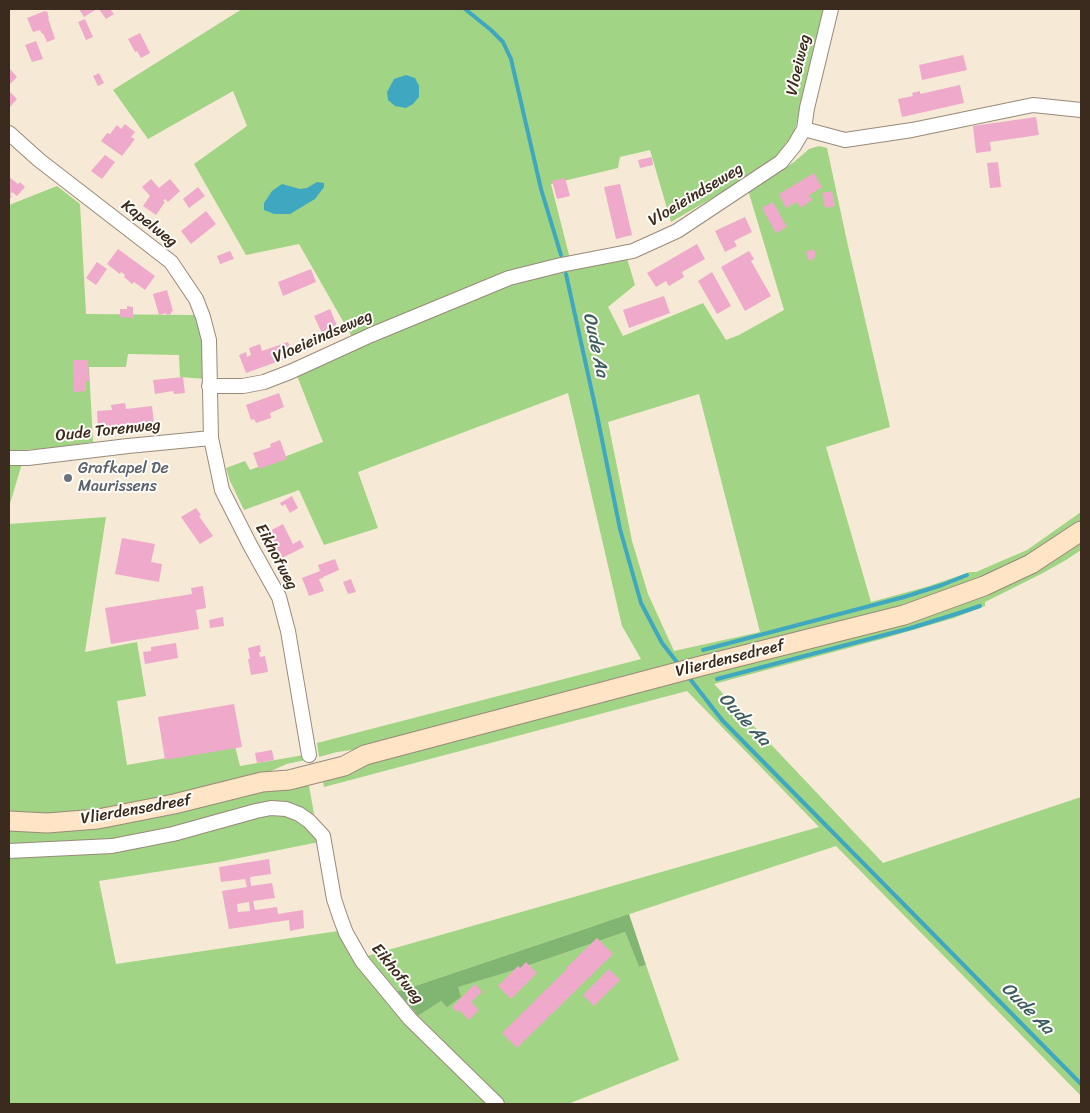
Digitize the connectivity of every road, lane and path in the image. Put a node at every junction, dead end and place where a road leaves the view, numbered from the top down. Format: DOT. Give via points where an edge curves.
graph roads {
  1 [pos="831,9"];
  2 [pos="1081,110"];
  3 [pos="804,130"];
  4 [pos="9,133"];
  5 [pos="209,386"];
  6 [pos="211,438"];
  7 [pos="9,458"];
  8 [pos="1081,531"];
  9 [pos="310,755"];
  10 [pos="9,822"];
  11 [pos="9,851"];
  12 [pos="497,1104"];
  1 -- 3 [label="street, Vloeiweg"];
  2 -- 3 [label="street" via="1033,105 846,140"];
  3 -- 5 [label="street, Vloeieindseweg" via="781,162 677,231 633,251 509,278 264,382"];
  4 -- 5 [label="street, Kapelweg" via="171,262 196,299 203,317 209,340"];
  5 -- 6 [label="street, Kapelweg"];
  6 -- 7 [label="street, Oude Torenweg"];
  6 -- 9 [label="street, Eikhofweg" via="222,490 279,597"];
  8 -- 10 [label="main road, Vlierdensedreef" via="1031,564 984,586 904,615 365,755 344,766 289,780 262,782 98,819"];
  11 -- 12 [label="street, Eikhofweg" via="112,846 272,808 299,814 323,836 334,899 346,933 362,961 410,1019"];
}
